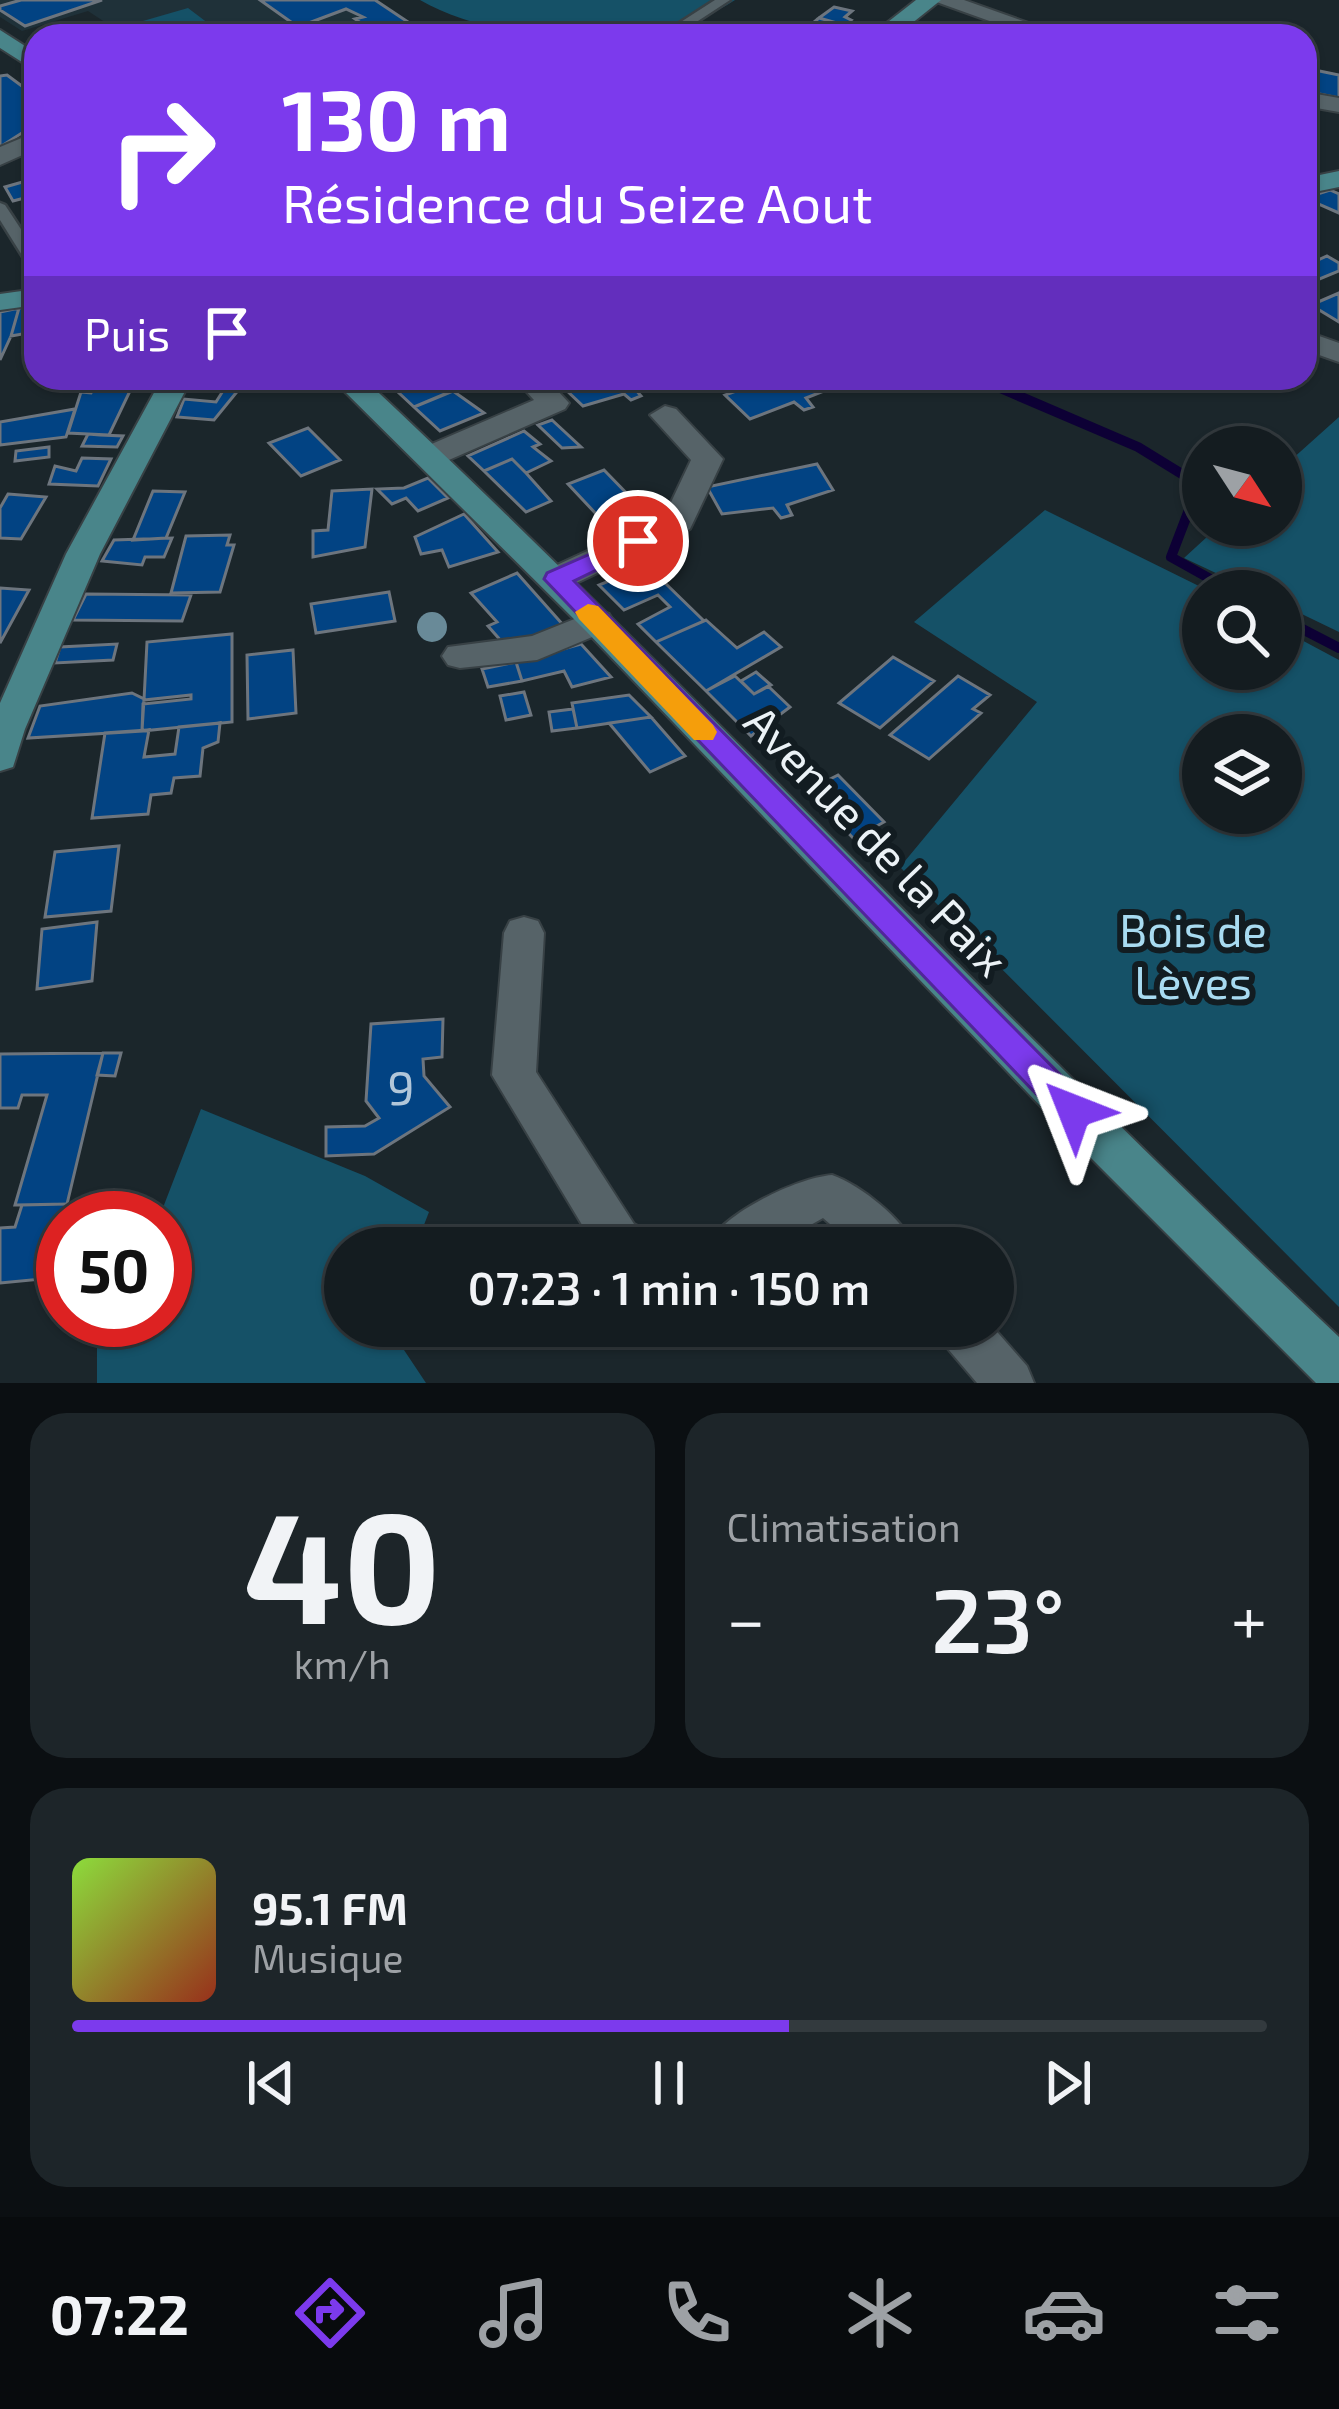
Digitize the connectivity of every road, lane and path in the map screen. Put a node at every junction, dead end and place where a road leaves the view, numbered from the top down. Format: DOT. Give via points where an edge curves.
graph roads {
  1 [pos="724,0"];
  2 [pos="930,0"];
  3 [pos="942,0"];
  4 [pos="685,24"];
  5 [pos="897,24"];
  6 [pos="1017,24"];
  7 [pos="0,208"];
  8 [pos="24,247"];
  9 [pos="171,390"];
  10 [pos="359,390"];
  11 [pos="541,390"];
  12 [pos="665,415"];
  13 [pos="431,455"];
  14 [pos="556,579"];
  15 [pos="598,622"];
  16 [pos="460,656"];
  17 [pos="0,757"];
  18 [pos="524,933"];
  19 [pos="609,1227"];
  20 [pos="762,1227"];
  21 [pos="868,1227"];
  22 [pos="978,1347"];
  23 [pos="1339,1371"];
  24 [pos="1009,1383"];
  1 -- 4 [label="lane"];
  2 -- 5 [label="main road"];
  3 -- 6 [label="street"];
  7 -- 8 [label="lane"];
  9 -- 17 [label="main road" via="83,554"];
  10 -- 13 [label="main road, Avenue de la Paix"];
  11 -- 13 [label="street" via="554,403"];
  12 -- 14 [label="street" via="707,459 678,522"];
  13 -- 14 [label="main road, Avenue de la Paix"];
  14 -- 15 [label="main road, Avenue de la Paix"];
  15 -- 16 [label="street" via="537,648"];
  15 -- 23 [label="main road, Avenue de la Paix" via="919,956"];
  18 -- 19 [label="street" via="514,1075"];
  20 -- 21 [label="street" via="808,1198 832,1196"];
  22 -- 24 [label="street"];
}
